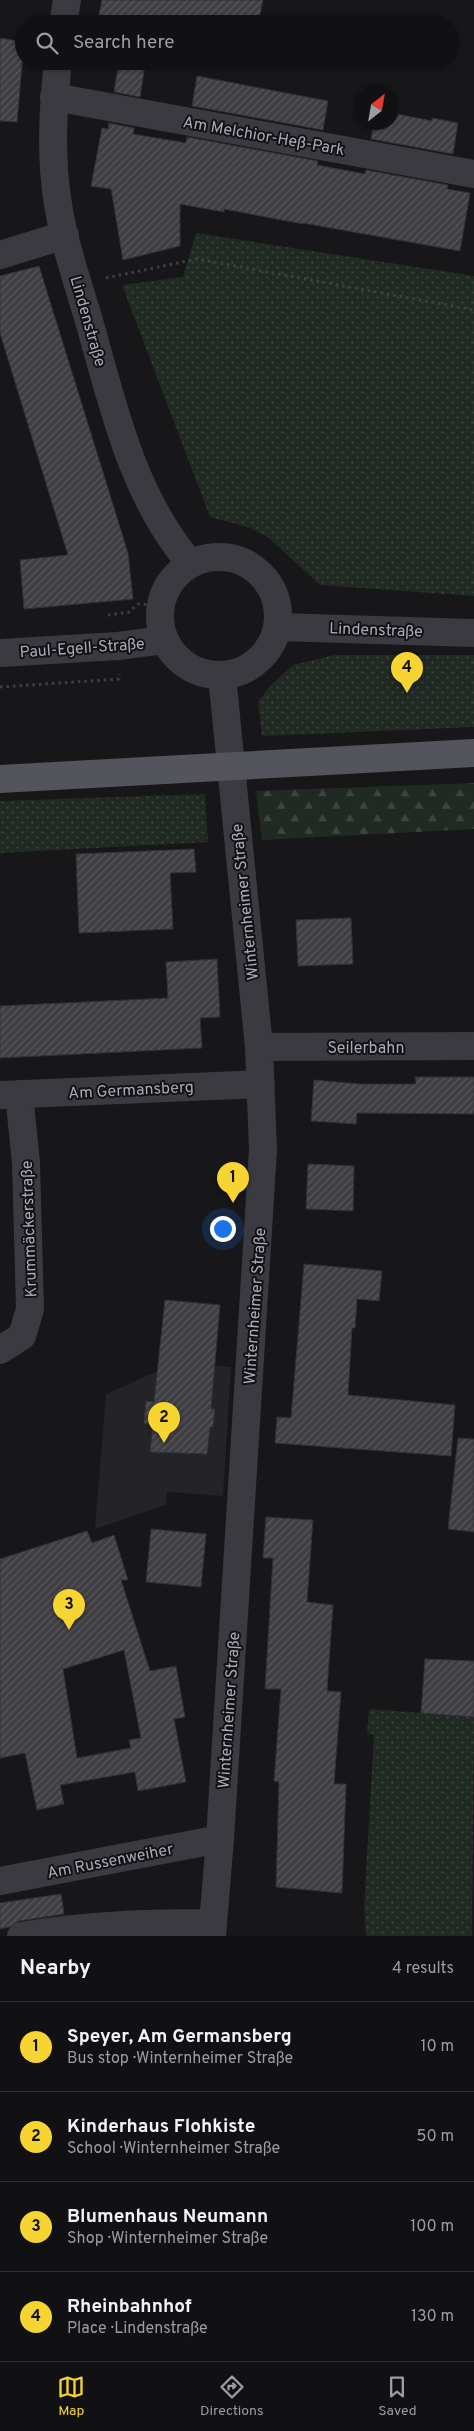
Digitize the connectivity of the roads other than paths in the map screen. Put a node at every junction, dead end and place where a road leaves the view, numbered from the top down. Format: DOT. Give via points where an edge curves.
graph roads {
  1 [pos="67,0"];
  2 [pos="64,15"];
  3 [pos="57,70"];
  4 [pos="54,98"];
  5 [pos="474,174"];
  6 [pos="65,235"];
  7 [pos="0,255"];
  8 [pos="190,563"];
  9 [pos="278,627"];
  10 [pos="474,633"];
  11 [pos="164,640"];
  12 [pos="0,653"];
  13 [pos="222,676"];
  14 [pos="474,753"];
  15 [pos="0,779"];
  16 [pos="474,1046"];
  17 [pos="259,1047"];
  18 [pos="261,1084"];
  19 [pos="10,1095"];
  20 [pos="0,1350"];
  21 [pos="220,1838"];
  22 [pos="0,1881"];
  23 [pos="212,1930"];
  24 [pos="21,1936"];
  1 -- 2 [label="street"];
  3 -- 4 [label="street, Lindenstraße"];
  4 -- 5 [label="street, Am Melchior-Heß-Park"];
  4 -- 6 [label="street, Lindenstraße" via="53,162"];
  6 -- 7 [label="street"];
  6 -- 8 [label="street, Lindenstraße" via="134,469 173,544"];
  8 -- 9 [label="street" via="211,556 233,558 254,567 269,584 278,604"];
  8 -- 11 [label="street" via="149,605"];
  9 -- 10 [label="street, Lindenstraße"];
  9 -- 13 [label="street" via="272,646 259,661 242,671"];
  11 -- 12 [label="street, Paul-Egell-Straße"];
  11 -- 13 [label="street" via="178,660 198,673"];
  13 -- 17 [label="street, Winternheimer Straße"];
  14 -- 15 [label="main road, bridge"];
  16 -- 17 [label="street, Seilerbahn"];
  17 -- 18 [label="street, Winternheimer Straße"];
  18 -- 19 [label="street, Am Germansberg"];
  18 -- 21 [label="street, Winternheimer Straße" via="263,1160"];
  19 -- 20 [label="street, Krummäckerstraße" via="26,1163 30,1309 22,1336"];
  21 -- 22 [label="street, Am Russenweiher"];
  21 -- 23 [label="street, Winternheimer Straße"];
  23 -- 24 [label="street" via="132,1923 73,1927"];
}
